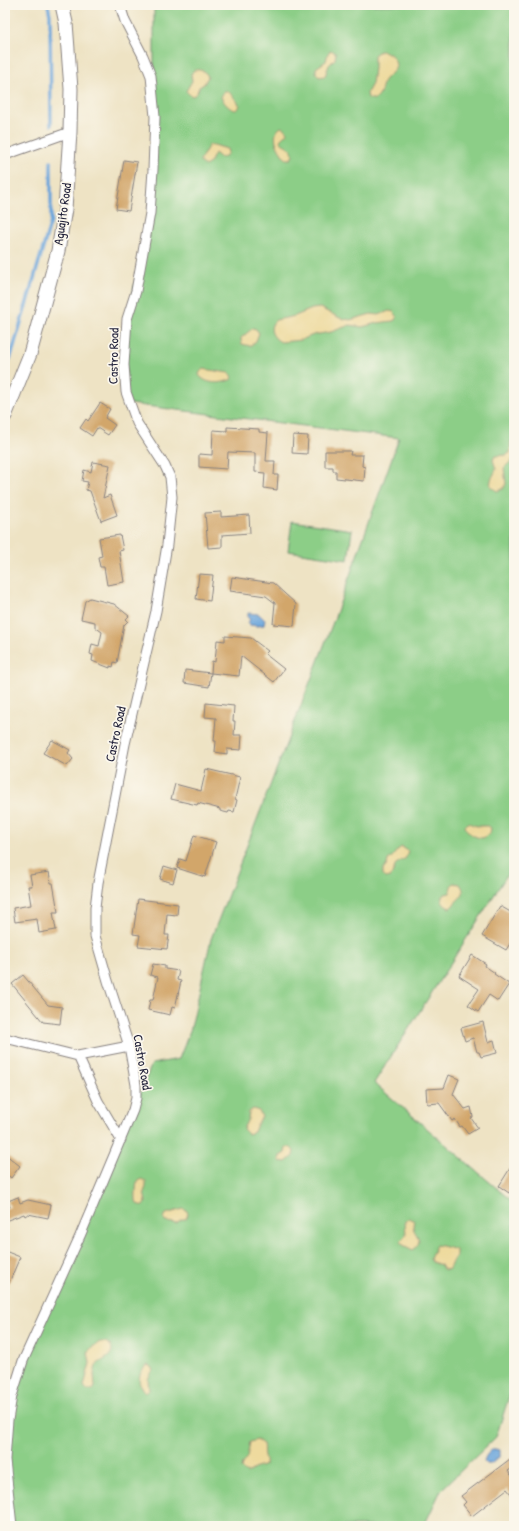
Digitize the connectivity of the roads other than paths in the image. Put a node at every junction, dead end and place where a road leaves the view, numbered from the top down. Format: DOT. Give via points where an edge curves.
graph roads {
  1 [pos="62,5"];
  2 [pos="120,5"];
  3 [pos="70,132"];
  4 [pos="5,155"];
  5 [pos="5,416"];
  6 [pos="5,1038"];
  7 [pos="129,1046"];
  8 [pos="78,1056"];
  9 [pos="120,1140"];
  10 [pos="5,1460"];
  11 [pos="12,1526"];
  1 -- 3 [label="street, Aguajito Road" via="66,23 71,89"];
  2 -- 7 [label="street, Castro Road" via="151,76 155,117 150,213 136,291 127,319 124,365 126,392 137,423 170,477 172,497 156,611 125,744 94,908 95,936"];
  3 -- 4 [label="street"];
  3 -- 5 [label="street, Aguajito Road" via="66,209 58,250 30,354"];
  6 -- 8 [label="street"];
  7 -- 8 [label="street"];
  7 -- 9 [label="street, Castro Road" via="136,1098 134,1110"];
  8 -- 9 [label="street" via="98,1101"];
  9 -- 10 [label="street, Castro Road" via="19,1373 8,1420"];
  10 -- 11 [label="street, Castro Road"];
}
